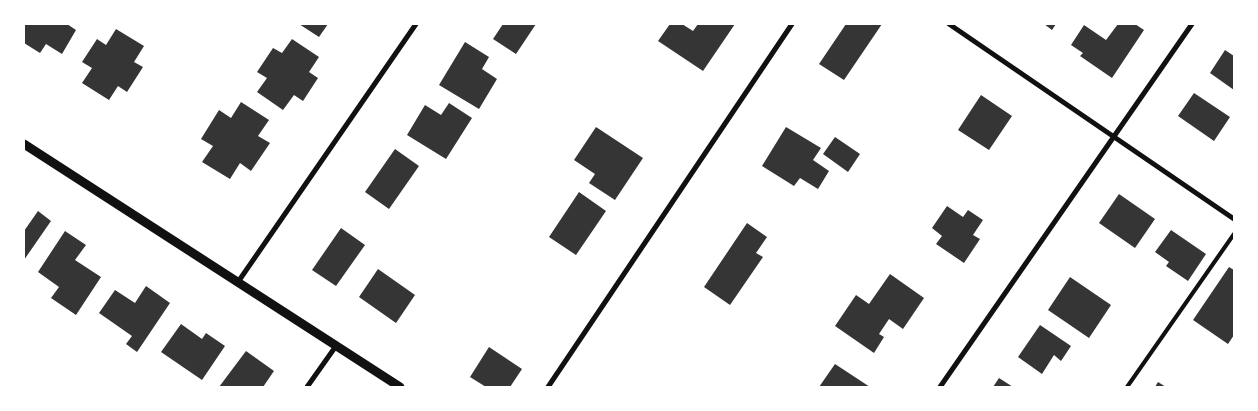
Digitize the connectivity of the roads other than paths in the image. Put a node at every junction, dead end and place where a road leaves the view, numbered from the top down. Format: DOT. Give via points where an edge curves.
graph roads {
  1 [pos="416,24"];
  2 [pos="792,24"];
  3 [pos="949,24"];
  4 [pos="1192,24"];
  5 [pos="1113,136"];
  6 [pos="24,144"];
  7 [pos="1234,219"];
  8 [pos="1234,234"];
  9 [pos="237,283"];
  10 [pos="336,346"];
  11 [pos="307,387"];
  12 [pos="400,387"];
  13 [pos="548,387"];
  14 [pos="940,387"];
  15 [pos="1127,387"];
  1 -- 9 [label="street"];
  2 -- 13 [label="street"];
  3 -- 5 [label="street"];
  4 -- 5 [label="street"];
  5 -- 7 [label="street"];
  5 -- 14 [label="street"];
  6 -- 9 [label="street"];
  8 -- 15 [label="lane"];
  9 -- 10 [label="street"];
  10 -- 11 [label="street"];
  10 -- 12 [label="street"];
}
